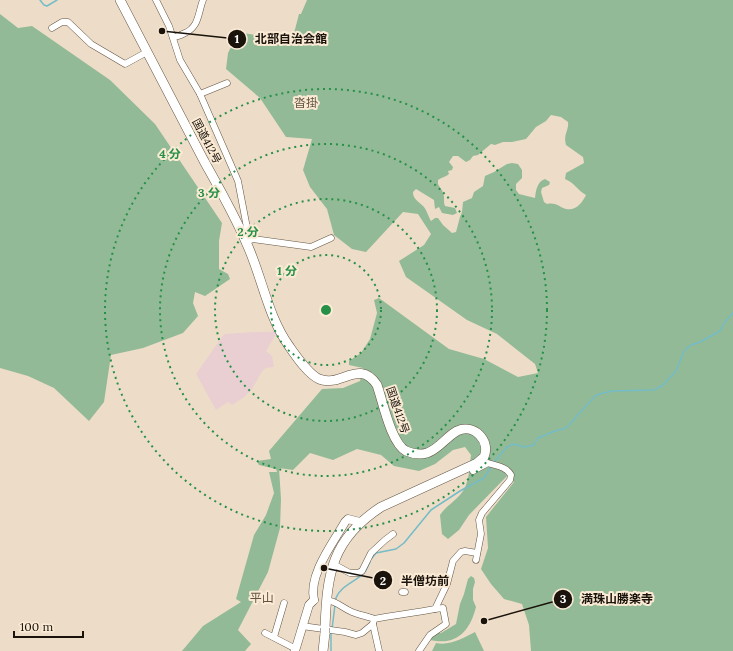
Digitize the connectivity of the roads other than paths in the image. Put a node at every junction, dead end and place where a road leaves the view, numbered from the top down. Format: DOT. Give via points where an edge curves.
graph roads {
  1 [pos="120,0"];
  2 [pos="156,0"];
  3 [pos="203,0"];
  4 [pos="52,28"];
  5 [pos="173,37"];
  6 [pos="147,52"];
  7 [pos="227,82"];
  8 [pos="200,94"];
  9 [pos="331,238"];
  10 [pos="246,242"];
  11 [pos="474,468"];
  12 [pos="360,522"];
  13 [pos="393,534"];
  14 [pos="333,564"];
  15 [pos="314,600"];
  16 [pos="332,601"];
  17 [pos="284,603"];
  18 [pos="435,609"];
  19 [pos="374,622"];
  20 [pos="302,626"];
  21 [pos="328,630"];
  22 [pos="265,633"];
  23 [pos="274,637"];
  24 [pos="295,650"];
  25 [pos="324,651"];
  26 [pos="379,651"];
  27 [pos="419,651"];
  1 -- 6 [label="highway, 国道412号"];
  2 -- 5 [label="street"];
  3 -- 5 [label="street" via="193,28"];
  4 -- 6 [label="street" via="66,21 91,44 125,64"];
  5 -- 8 [label="street" via="180,60"];
  6 -- 10 [label="highway, 国道412号"];
  7 -- 8 [label="street"];
  8 -- 10 [label="street" via="238,181 248,233"];
  9 -- 10 [label="street" via="311,247 253,239"];
  10 -- 11 [label="highway, 国道412号" via="280,332 313,375 330,381 358,373 369,376 377,385 397,442 412,453 422,454 433,450 458,431 476,432 484,440 486,450 484,457"];
  11 -- 12 [label="highway, 国道412号" via="381,507"];
  11 -- 18 [label="street" via="488,463 507,470 511,478 482,513 479,520 481,534 476,557 465,551 453,561 447,584"];
  12 -- 14 [label="highway, 国道412号" via="346,538"];
  12 -- 15 [label="main road" via="348,519 345,522 318,568 312,592"];
  13 -- 14 [label="street" via="385,540 361,574 350,573"];
  14 -- 16 [label="highway, 国道412号" via="329,580"];
  15 -- 16 [label="main road"];
  15 -- 20 [label="main road" via="309,605"];
  16 -- 19 [label="street"];
  16 -- 21 [label="highway, 国道412号"];
  17 -- 23 [label="street"];
  18 -- 19 [label="street" via="382,617"];
  18 -- 27 [label="street" via="443,608 446,624 430,635"];
  19 -- 21 [label="street" via="358,634"];
  19 -- 26 [label="street"];
  20 -- 21 [label="street"];
  20 -- 24 [label="main road"];
  21 -- 25 [label="highway, 国道412号"];
  22 -- 23 [label="street"];
  23 -- 24 [label="street"];
}
